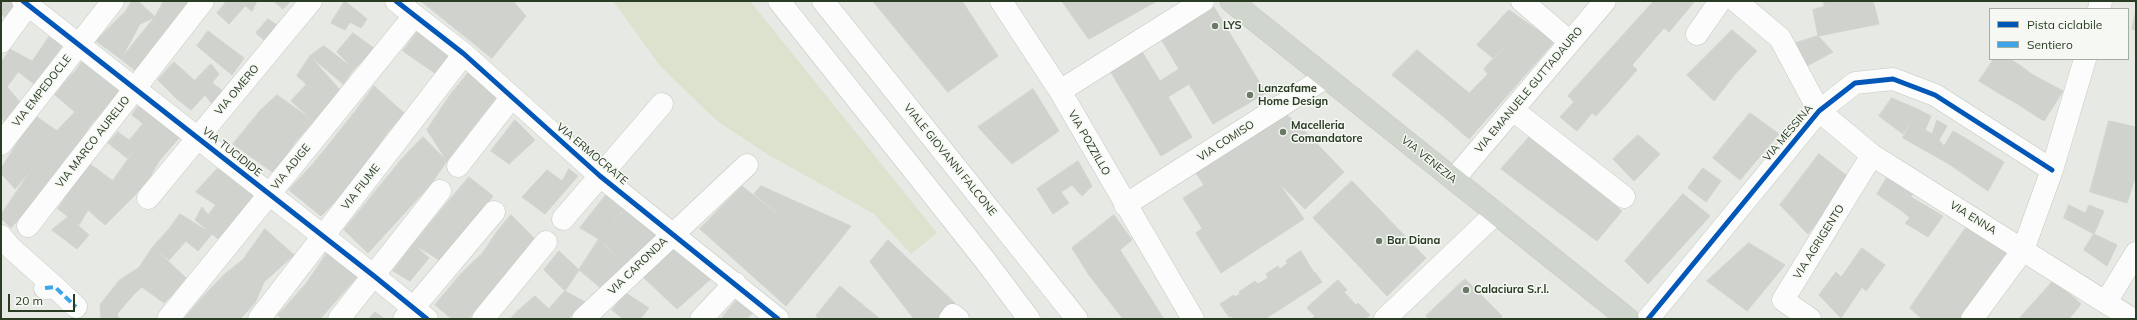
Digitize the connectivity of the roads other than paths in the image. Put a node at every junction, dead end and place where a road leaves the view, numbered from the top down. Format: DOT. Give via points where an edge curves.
graph roads {
  1 [pos="113,1"];
  2 [pos="203,1"];
  3 [pos="310,1"];
  4 [pos="396,1"];
  5 [pos="779,1"];
  6 [pos="823,1"];
  7 [pos="1000,1"];
  8 [pos="1203,1"];
  9 [pos="1231,1"];
  10 [pos="1522,1"];
  11 [pos="1605,1"];
  12 [pos="1720,1"];
  13 [pos="1736,1"];
  14 [pos="28,2"];
  15 [pos="414,16"];
  16 [pos="1697,34"];
  17 [pos="1,42"];
  18 [pos="1570,42"];
  19 [pos="78,44"];
  20 [pos="464,54"];
  21 [pos="2085,60"];
  22 [pos="1326,76"];
  23 [pos="135,88"];
  24 [pos="1060,91"];
  25 [pos="511,98"];
  26 [pos="662,104"];
  27 [pos="1513,110"];
  28 [pos="1819,110"];
  29 [pos="198,138"];
  30 [pos="1,144"];
  31 [pos="1872,155"];
  32 [pos="747,164"];
  33 [pos="458,166"];
  34 [pos="2052,170"];
  35 [pos="600,176"];
  36 [pos="1454,179"];
  37 [pos="440,191"];
  38 [pos="269,194"];
  39 [pos="1624,197"];
  40 [pos="148,198"];
  41 [pos="1125,205"];
  42 [pos="494,212"];
  43 [pos="1496,213"];
  44 [pos="563,219"];
  45 [pos="28,226"];
  46 [pos="672,233"];
  47 [pos="1,236"];
  48 [pos="323,236"];
  49 [pos="546,242"];
  50 [pos="2023,250"];
  51 [pos="2136,253"];
  52 [pos="374,276"];
  53 [pos="735,284"];
  54 [pos="1174,287"];
  55 [pos="2106,302"];
  56 [pos="76,307"];
  57 [pos="415,315"];
  58 [pos="168,319"];
  59 [pos="259,319"];
  60 [pos="339,319"];
  61 [pos="483,319"];
  62 [pos="582,319"];
  63 [pos="701,319"];
  64 [pos="778,319"];
  65 [pos="1029,319"];
  66 [pos="1077,319"];
  67 [pos="1193,319"];
  68 [pos="1200,319"];
  69 [pos="1385,319"];
  70 [pos="1628,319"];
  71 [pos="1648,319"];
  72 [pos="1810,319"];
  73 [pos="1972,319"];
  74 [pos="2132,319"];
  1 -- 19 [label="street, VIA EMPEDOCLE"];
  2 -- 23 [label="street, VIA MARCO AURELIO"];
  3 -- 29 [label="street, VIA OMERO"];
  4 -- 15 [label="street, VIA ERMOCRATE"];
  5 -- 65 [label="street"];
  6 -- 66 [label="street, VIALE GIOVANNI FALCONE"];
  7 -- 24 [label="street, VIA POZZILLO"];
  8 -- 24 [label="street"];
  9 -- 22 [label="main road, VIA VENEZIA"];
  10 -- 18 [label="street"];
  11 -- 18 [label="street, VIA EMANUELE GUTTADAURO"];
  12 -- 16 [label="street"];
  13 -- 28 [label="street" via="1780,38"];
  14 -- 17 [label="street"];
  14 -- 19 [label="street, VIA TUCIDIDE"];
  15 -- 20 [label="street, VIA ERMOCRATE"];
  15 -- 38 [label="street, VIA ADIGE"];
  18 -- 27 [label="street, VIA EMANUELE GUTTADAURO"];
  19 -- 23 [label="street, VIA TUCIDIDE"];
  19 -- 30 [label="street, VIA EMPEDOCLE"];
  20 -- 25 [label="street, VIA ERMOCRATE"];
  20 -- 48 [label="street, VIA FIUME"];
  21 -- 34 [label="street"];
  22 -- 36 [label="main road, VIA VENEZIA"];
  22 -- 41 [label="street, VIA COMISO"];
  23 -- 29 [label="street, VIA TUCIDIDE"];
  23 -- 45 [label="street, VIA MARCO AURELIO"];
  24 -- 41 [label="street, VIA POZZILLO"];
  25 -- 33 [label="street"];
  25 -- 35 [label="street, VIA ERMOCRATE"];
  26 -- 35 [label="street"];
  27 -- 36 [label="street, VIA EMANUELE GUTTADAURO"];
  27 -- 39 [label="street"];
  28 -- 31 [label="street, VIA ENNA"];
  28 -- 34 [label="street, VIA MESSINA" via="1855,83 1893,79 1935,94"];
  28 -- 71 [label="street, VIA MESSINA"];
  29 -- 38 [label="street, VIA TUCIDIDE"];
  29 -- 40 [label="street, VIA OMERO"];
  31 -- 50 [label="street, VIA ENNA"];
  31 -- 72 [label="street, VIA AGRIGENTO" via="1783,300"];
  32 -- 46 [label="street, VIA CARONDA"];
  34 -- 50 [label="street"];
  35 -- 44 [label="street"];
  35 -- 46 [label="street, VIA ERMOCRATE"];
  36 -- 43 [label="main road, VIA VENEZIA"];
  37 -- 52 [label="street"];
  38 -- 48 [label="street, VIA TUCIDIDE"];
  38 -- 58 [label="street, VIA ADIGE"];
  41 -- 54 [label="street, VIA POZZILLO"];
  42 -- 57 [label="street"];
  43 -- 69 [label="street"];
  43 -- 70 [label="main road, VIA VENEZIA"];
  46 -- 53 [label="street, VIA ERMOCRATE"];
  46 -- 62 [label="street, VIA CARONDA"];
  47 -- 56 [label="street" via="50,288"];
  48 -- 52 [label="street, VIA TUCIDIDE"];
  48 -- 59 [label="street, VIA FIUME"];
  49 -- 61 [label="street"];
  50 -- 55 [label="street, VIA ENNA"];
  50 -- 73 [label="street"];
  51 -- 55 [label="street"];
  52 -- 57 [label="street, VIA TUCIDIDE"];
  52 -- 60 [label="street"];
  53 -- 63 [label="street"];
  53 -- 64 [label="street, VIA ERMOCRATE"];
  54 -- 67 [label="street, VIA POZZILLO"];
  54 -- 68 [label="street, VIA POZZILLO"];
  55 -- 74 [label="street, VIA ENNA"];
}
